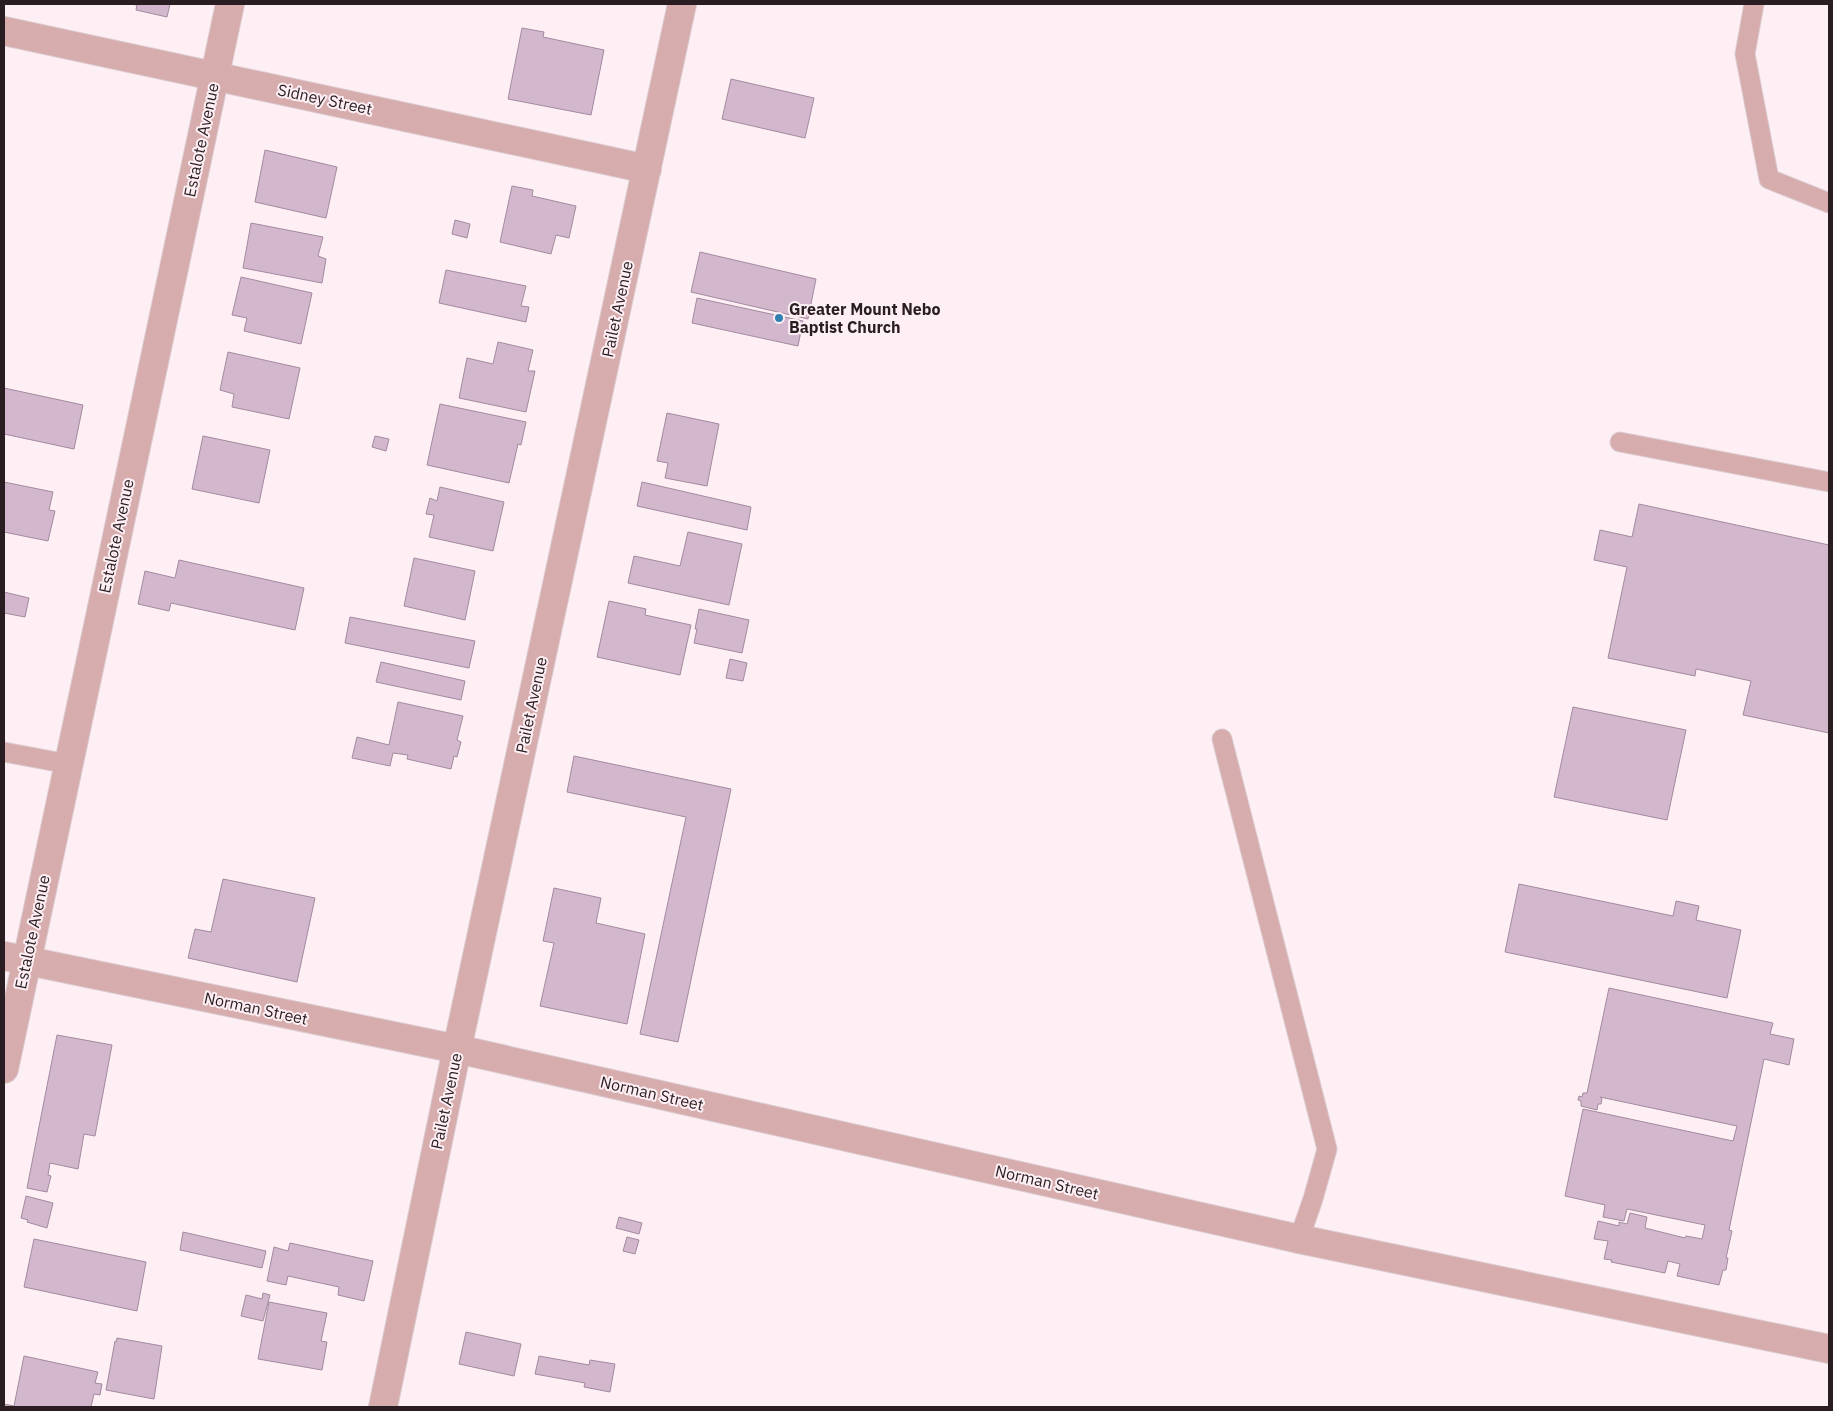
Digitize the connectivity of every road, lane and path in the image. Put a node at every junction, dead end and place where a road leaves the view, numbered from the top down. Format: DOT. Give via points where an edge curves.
graph roads {
  1 [pos="230,4"];
  2 [pos="682,4"];
  3 [pos="1754,4"];
  4 [pos="4,31"];
  5 [pos="214,75"];
  6 [pos="647,169"];
  7 [pos="1829,203"];
  8 [pos="1620,442"];
  9 [pos="1829,482"];
  10 [pos="1222,739"];
  11 [pos="4,752"];
  12 [pos="68,764"];
  13 [pos="15,958"];
  14 [pos="457,1049"];
  15 [pos="4,1069"];
  16 [pos="1299,1239"];
  17 [pos="1829,1349"];
  18 [pos="383,1407"];
  1 -- 5 [label="street, Estalote Avenue"];
  2 -- 6 [label="street, Pailet Avenue"];
  3 -- 7 [label="lane" via="1745,54 1769,179"];
  4 -- 5 [label="street, Sidney Street"];
  5 -- 6 [label="street, Sidney Street"];
  5 -- 12 [label="street, Estalote Avenue"];
  6 -- 14 [label="street, Pailet Avenue"];
  8 -- 9 [label="lane"];
  10 -- 16 [label="lane" via="1326,1149"];
  11 -- 12 [label="lane"];
  12 -- 13 [label="street, Estalote Avenue"];
  13 -- 14 [label="street, Norman Street"];
  13 -- 15 [label="street, Estalote Avenue"];
  14 -- 16 [label="street, Norman Street"];
  14 -- 18 [label="street, Pailet Avenue"];
  16 -- 17 [label="street, Norman Street"];
}
